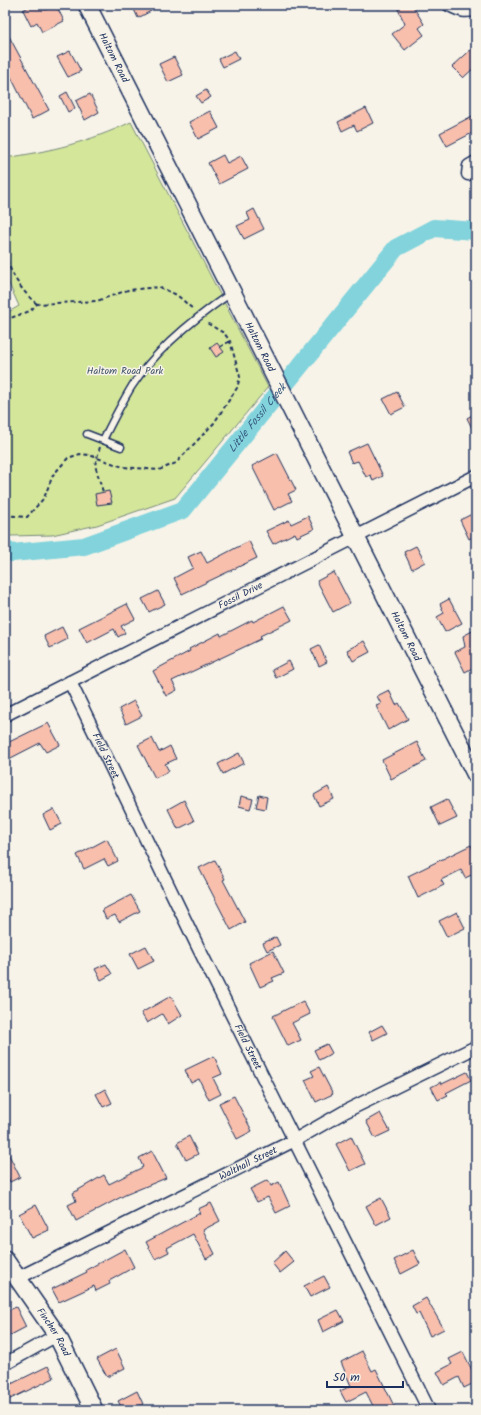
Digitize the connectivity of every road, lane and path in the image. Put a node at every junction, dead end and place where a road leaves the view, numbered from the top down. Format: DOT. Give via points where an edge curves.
graph roads {
  1 [pos="87,5"];
  2 [pos="449,5"];
  3 [pos="476,10"];
  4 [pos="476,162"];
  5 [pos="468,174"];
  6 [pos="5,254"];
  7 [pos="232,292"];
  8 [pos="37,304"];
  9 [pos="199,316"];
  10 [pos="5,320"];
  11 [pos="230,341"];
  12 [pos="220,347"];
  13 [pos="87,434"];
  14 [pos="103,440"];
  15 [pos="121,447"];
  16 [pos="96,458"];
  17 [pos="476,476"];
  18 [pos="103,492"];
  19 [pos="5,515"];
  20 [pos="356,536"];
  21 [pos="70,682"];
  22 [pos="5,715"];
  23 [pos="476,775"];
  24 [pos="476,1047"];
  25 [pos="295,1140"];
  26 [pos="5,1260"];
  27 [pos="18,1278"];
  28 [pos="57,1336"];
  29 [pos="5,1364"];
  30 [pos="94,1410"];
  31 [pos="429,1410"];
  1 -- 7 [label="main road, Haltom Road"];
  2 -- 3 [label="street" via="460,11"];
  4 -- 5 [label="street" via="469,166"];
  6 -- 8 [label="path" via="27,296"];
  7 -- 9 [label="lane"];
  7 -- 20 [label="main road, Haltom Road"];
  8 -- 9 [label="path" via="97,300 128,290 159,287 177,295"];
  8 -- 10 [label="path" via="30,311"];
  9 -- 11 [label="path"];
  9 -- 14 [label="lane" via="158,354 132,385"];
  11 -- 12 [label="path"];
  11 -- 16 [label="path" via="240,377 237,388 214,423 176,463 159,470 134,469"];
  13 -- 14 [label="lane"];
  14 -- 15 [label="lane"];
  14 -- 16 [label="path"];
  16 -- 18 [label="path" via="95,465"];
  16 -- 19 [label="path" via="80,454 68,458 53,475 44,498 27,517"];
  17 -- 20 [label="street, Fossil Drive"];
  20 -- 21 [label="street, Fossil Drive"];
  20 -- 23 [label="main road, Haltom Road"];
  21 -- 22 [label="street, Fossil Drive"];
  21 -- 25 [label="street, Field Street"];
  24 -- 25 [label="street, Walthall Street" via="344,1112"];
  25 -- 27 [label="street, Walthall Street"];
  25 -- 31 [label="street, Field Street"];
  26 -- 27 [label="main road, Fincher Road"];
  27 -- 28 [label="main road, Fincher Road"];
  28 -- 29 [label="street"];
  28 -- 30 [label="main road, Fincher Road"];
}
